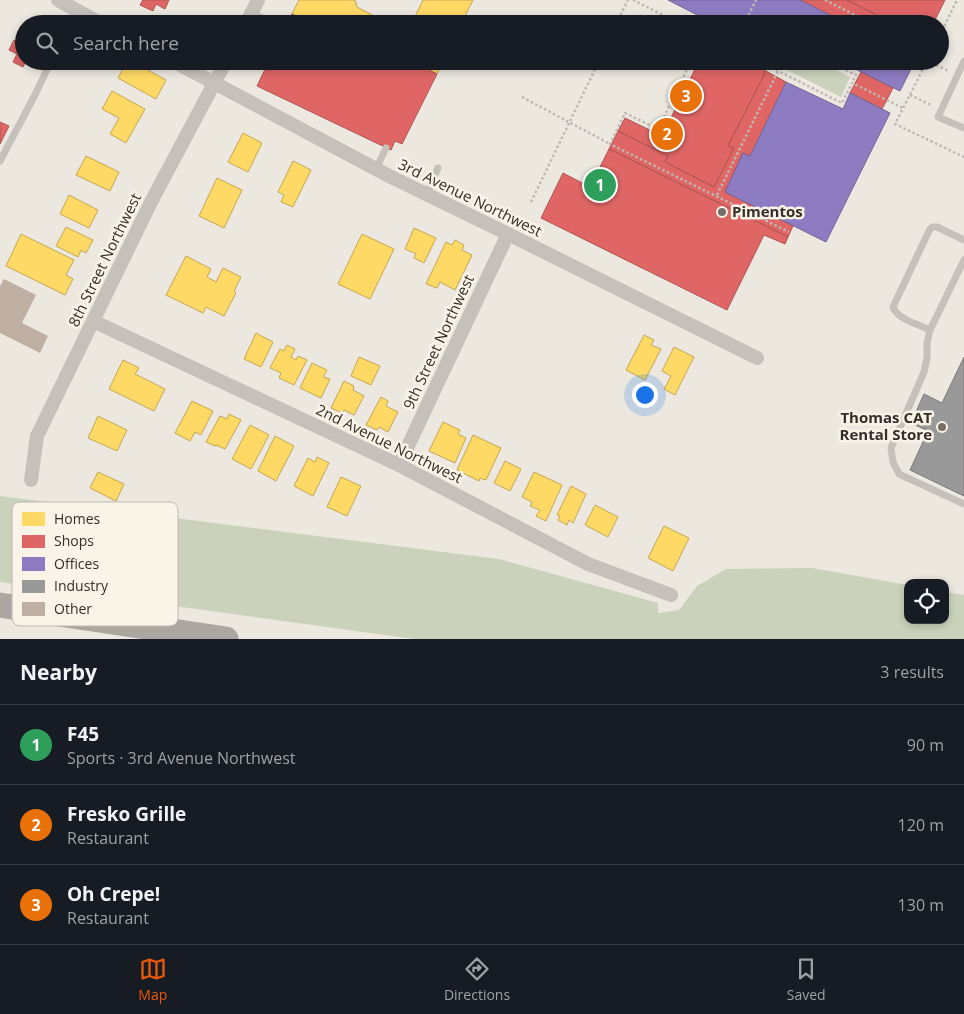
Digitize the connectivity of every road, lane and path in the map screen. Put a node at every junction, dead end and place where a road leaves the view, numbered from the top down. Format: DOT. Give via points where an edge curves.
graph roads {
  1 [pos="58,0"];
  2 [pos="628,0"];
  3 [pos="633,0"];
  4 [pos="756,0"];
  5 [pos="825,0"];
  6 [pos="957,0"];
  7 [pos="76,10"];
  8 [pos="74,15"];
  9 [pos="85,15"];
  10 [pos="620,15"];
  11 [pos="663,15"];
  12 [pos="748,15"];
  13 [pos="855,15"];
  14 [pos="949,16"];
  15 [pos="964,61"];
  16 [pos="47,70"];
  17 [pos="190,70"];
  18 [pos="221,70"];
  19 [pos="595,70"];
  20 [pos="687,70"];
  21 [pos="774,70"];
  22 [pos="846,70"];
  23 [pos="922,70"];
  24 [pos="947,70"];
  25 [pos="778,72"];
  26 [pos="958,75"];
  27 [pos="214,83"];
  28 [pos="852,84"];
  29 [pos="910,95"];
  30 [pos="522,97"];
  31 [pos="903,108"];
  32 [pos="942,110"];
  33 [pos="570,122"];
  34 [pos="964,128"];
  35 [pos="610,144"];
  36 [pos="386,148"];
  37 [pos="964,157"];
  38 [pos="0,160"];
  39 [pos="438,168"];
  40 [pos="376,169"];
  41 [pos="426,194"];
  42 [pos="716,196"];
  43 [pos="531,202"];
  44 [pos="789,232"];
  45 [pos="508,234"];
  46 [pos="964,240"];
  47 [pos="964,260"];
  48 [pos="93,320"];
  49 [pos="930,330"];
  50 [pos="756,358"];
  51 [pos="399,465"];
  52 [pos="31,480"];
  53 [pos="964,504"];
  54 [pos="671,595"];
  55 [pos="140,626"];
  56 [pos="226,639"];
  1 -- 7 [label="street"];
  2 -- 10 [label="path"];
  3 -- 11 [label="path"];
  4 -- 12 [label="path"];
  5 -- 13 [label="path"];
  6 -- 14 [label="path"];
  7 -- 8 [label="lane"];
  7 -- 9 [label="street"];
  15 -- 26 [label="lane"];
  16 -- 38 [label="lane"];
  17 -- 27 [label="street, 3rd Avenue Northwest"];
  18 -- 27 [label="street, 8th Street Northwest"];
  19 -- 33 [label="path"];
  20 -- 35 [label="path" via="658,129 625,113"];
  21 -- 25 [label="path"];
  22 -- 28 [label="path" via="856,75"];
  23 -- 29 [label="path"];
  24 -- 26 [label="path"];
  25 -- 28 [label="path" via="842,103"];
  25 -- 42 [label="path"];
  26 -- 32 [label="lane"];
  27 -- 40 [label="street, 3rd Avenue Northwest"];
  27 -- 48 [label="street, 8th Street Northwest"];
  28 -- 31 [label="path"];
  29 -- 31 [label="path"];
  29 -- 32 [label="path"];
  30 -- 33 [label="path"];
  31 -- 37 [label="path" via="895,124"];
  32 -- 34 [label="lane" via="938,117"];
  33 -- 35 [label="path"];
  33 -- 43 [label="path"];
  35 -- 42 [label="path"];
  36 -- 40 [label="lane"];
  39 -- 41 [label="lane"];
  40 -- 41 [label="street, 3rd Avenue Northwest"];
  41 -- 45 [label="street, 3rd Avenue Northwest"];
  42 -- 44 [label="path"];
  45 -- 50 [label="street, 3rd Avenue Northwest"];
  45 -- 51 [label="street, 9th Street Northwest"];
  46 -- 49 [label="lane" via="932,227 893,307 895,313"];
  47 -- 49 [label="lane"];
  48 -- 51 [label="street, 2nd Avenue Northwest"];
  48 -- 52 [label="street, 8th Street Northwest" via="37,436"];
  49 -- 53 [label="lane" via="924,372 891,448 893,462 899,474"];
  51 -- 54 [label="street, 2nd Avenue Northwest" via="588,564"];
  55 -- 56 [label="highway"];
}
